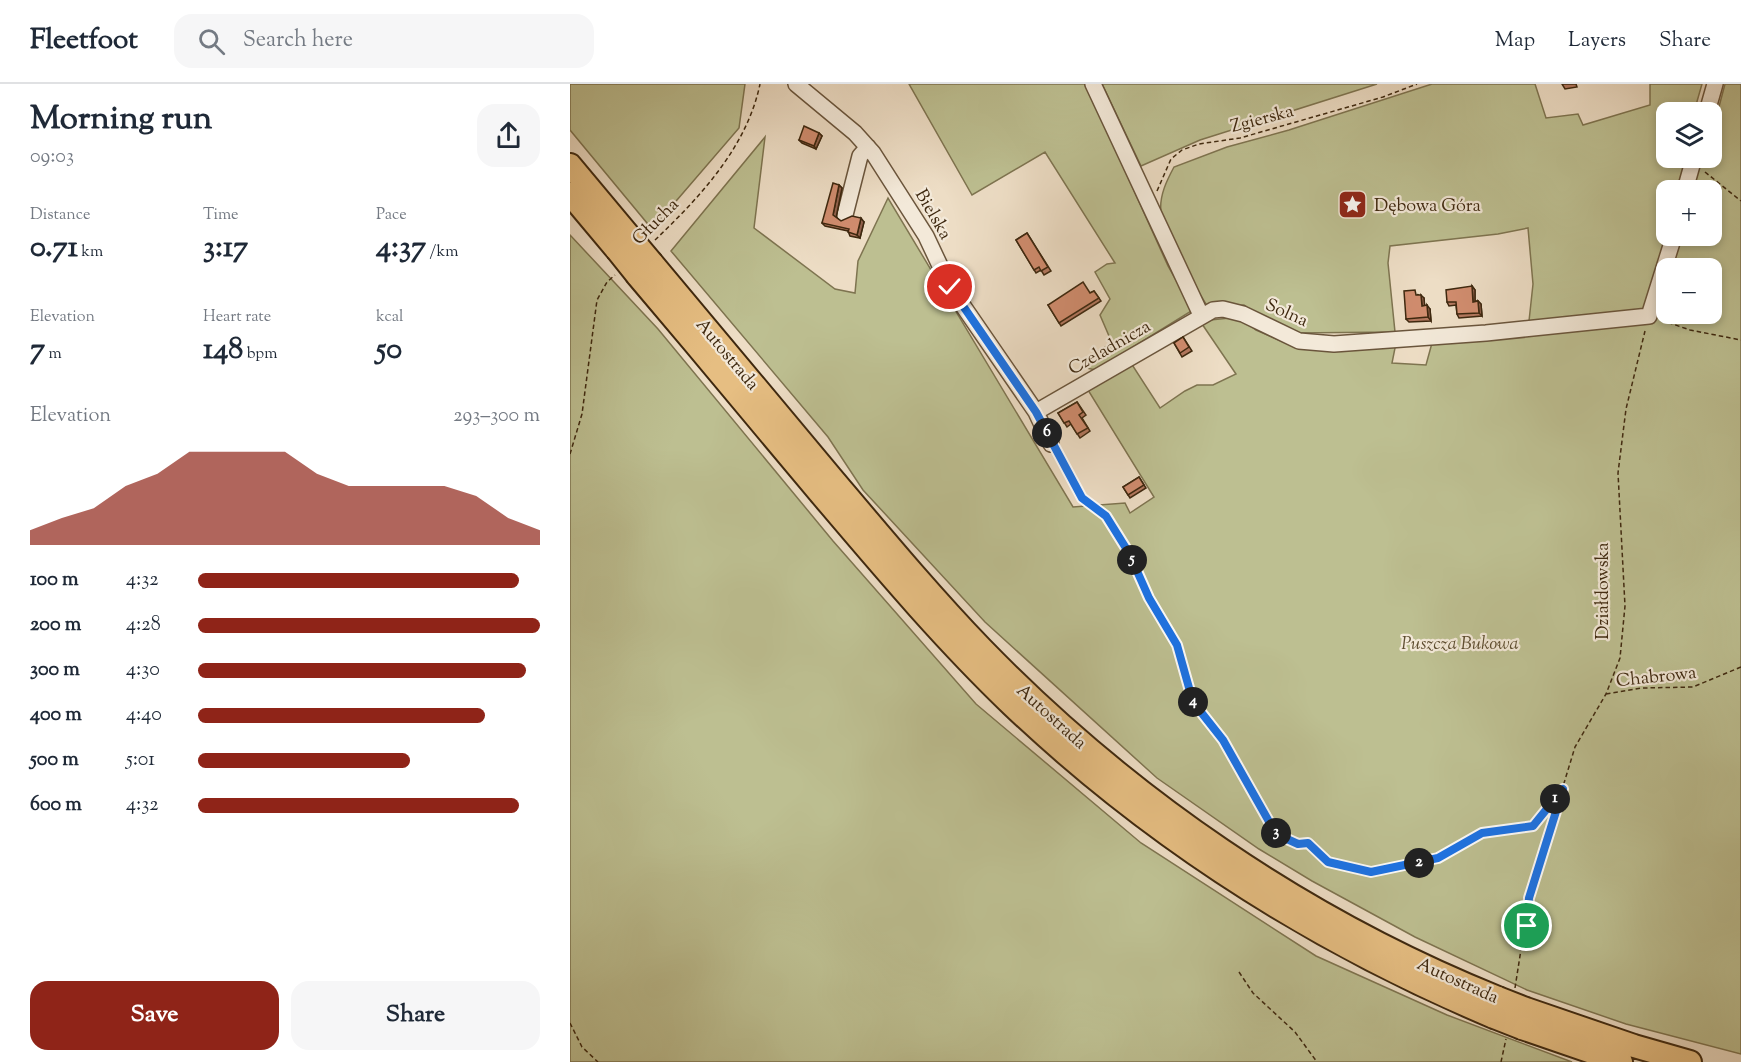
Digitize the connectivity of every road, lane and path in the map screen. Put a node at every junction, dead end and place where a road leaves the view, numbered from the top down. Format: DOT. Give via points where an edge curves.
graph roads {
  1 [pos="760,84"];
  2 [pos="796,84"];
  3 [pos="1093,84"];
  4 [pos="1417,84"];
  5 [pos="1715,84"];
  6 [pos="1710,102"];
  7 [pos="868,147"];
  8 [pos="570,165"];
  9 [pos="1702,168"];
  10 [pos="570,194"];
  11 [pos="1741,201"];
  12 [pos="845,215"];
  13 [pos="1156,215"];
  14 [pos="1671,246"];
  15 [pos="637,255"];
  16 [pos="615,275"];
  17 [pos="1201,315"];
  18 [pos="1649,315"];
  19 [pos="1741,340"];
  20 [pos="1036,412"];
  21 [pos="1051,444"];
  22 [pos="570,454"];
  23 [pos="1741,667"];
  24 [pos="1606,694"];
  25 [pos="1563,789"];
  26 [pos="1239,972"];
  27 [pos="1510,1017"];
  28 [pos="570,1023"];
  29 [pos="598,1062"];
  30 [pos="1317,1062"];
  31 [pos="1501,1062"];
  32 [pos="1621,1062"];
  33 [pos="1690,1062"];
  1 -- 15 [label="path, Głucha" via="735,148 678,218"];
  2 -- 7 [label="street, Bielska"];
  3 -- 13 [label="street"];
  4 -- 13 [label="path, Zgierska" via="1251,135 1182,150 1171,159 1158,184"];
  5 -- 6 [label="street"];
  7 -- 12 [label="street" via="860,156"];
  7 -- 20 [label="street, Bielska" via="926,236 950,287"];
  8 -- 15 [label="highway, Autostrada"];
  9 -- 11 [label="path"];
  10 -- 15 [label="highway, Autostrada"];
  13 -- 17 [label="street"];
  14 -- 18 [label="street"];
  15 -- 27 [label="highway, Autostrada" via="943,608 1022,689 1092,752 1197,832 1291,894"];
  16 -- 22 [label="path" via="597,300 582,414"];
  17 -- 18 [label="street, Solna" via="1213,310 1233,311 1299,341 1334,344"];
  17 -- 20 [label="street, Czeladnicza"];
  18 -- 19 [label="path" via="1690,330"];
  18 -- 24 [label="path, Działdowska" via="1621,447 1618,505 1624,631 1620,658"];
  20 -- 21 [label="street, Bielska"];
  21 -- 25 [label="path" via="1082,498 1106,516 1129,553 1149,598 1177,645 1193,702 1223,740 1276,834 1298,844 1308,843 1328,862 1371,872 1438,858 1482,833 1533,826"];
  23 -- 24 [label="path, Chabrowa" via="1693,687 1642,688"];
  24 -- 25 [label="path, Działdowska" via="1575,747"];
  25 -- 27 [label="path, Działdowska" via="1529,898"];
  26 -- 30 [label="path" via="1253,993 1295,1032"];
  27 -- 31 [label="path, Działdowska"];
  27 -- 32 [label="highway, Autostrada"];
  27 -- 33 [label="highway, Autostrada" via="1607,1038"];
  28 -- 29 [label="path" via="582,1047"];
}
